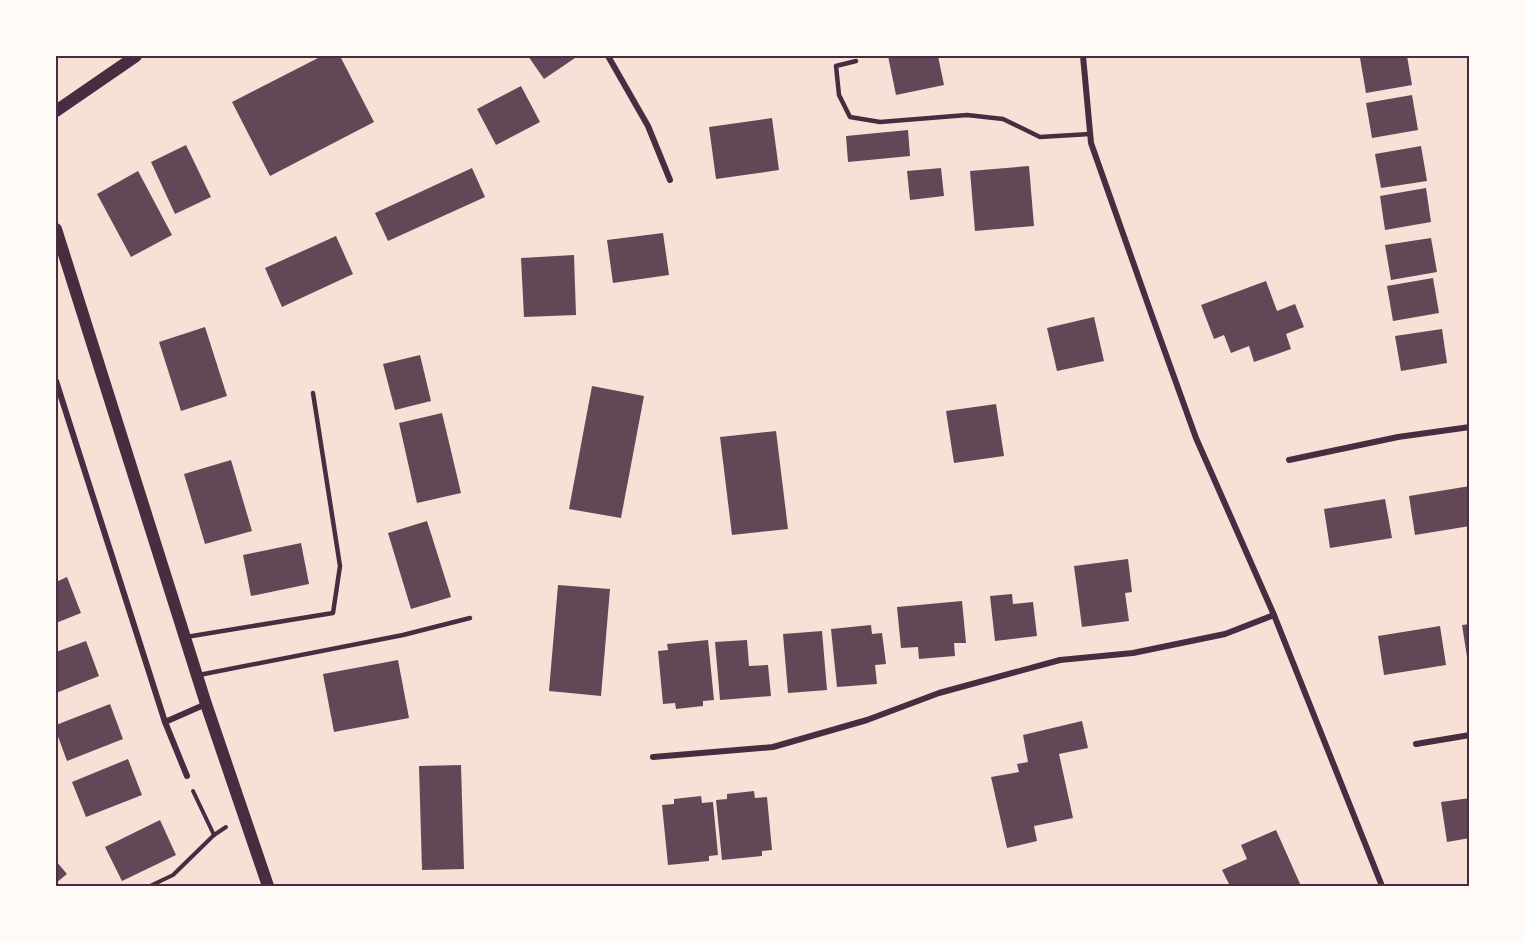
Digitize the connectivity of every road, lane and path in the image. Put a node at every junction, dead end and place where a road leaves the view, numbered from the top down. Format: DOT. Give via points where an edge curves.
graph roads {
  1 [pos="136,56"];
  2 [pos="608,56"];
  3 [pos="1083,56"];
  4 [pos="856,61"];
  5 [pos="56,111"];
  6 [pos="1090,134"];
  7 [pos="670,180"];
  8 [pos="56,229"];
  9 [pos="56,381"];
  10 [pos="313,393"];
  11 [pos="1470,428"];
  12 [pos="1289,460"];
  13 [pos="1274,615"];
  14 [pos="470,618"];
  15 [pos="186,637"];
  16 [pos="198,676"];
  17 [pos="206,704"];
  18 [pos="165,722"];
  19 [pos="1470,735"];
  20 [pos="1416,744"];
  21 [pos="653,757"];
  22 [pos="187,776"];
  23 [pos="150,886"];
  24 [pos="268,886"];
  25 [pos="1382,886"];
  1 -- 5 [label="main road"];
  2 -- 7 [label="street" via="648,126"];
  3 -- 6 [label="street"];
  4 -- 6 [label="lane" via="836,66 839,95 850,117 880,122 967,115 1003,119 1040,137"];
  6 -- 13 [label="street" via="1196,438"];
  8 -- 15 [label="main road"];
  9 -- 18 [label="street"];
  10 -- 15 [label="lane" via="340,566 333,613"];
  11 -- 12 [label="street" via="1398,437"];
  13 -- 21 [label="street" via="1225,634 1168,646 1060,660 939,693 867,720 773,747"];
  13 -- 25 [label="street"];
  14 -- 16 [label="lane"];
  15 -- 16 [label="main road"];
  16 -- 17 [label="main road"];
  17 -- 18 [label="street"];
  17 -- 24 [label="main road"];
  18 -- 22 [label="street"];
  19 -- 20 [label="street"];
  22 -- 23 [label="path" via="214,835 173,874"];
}
